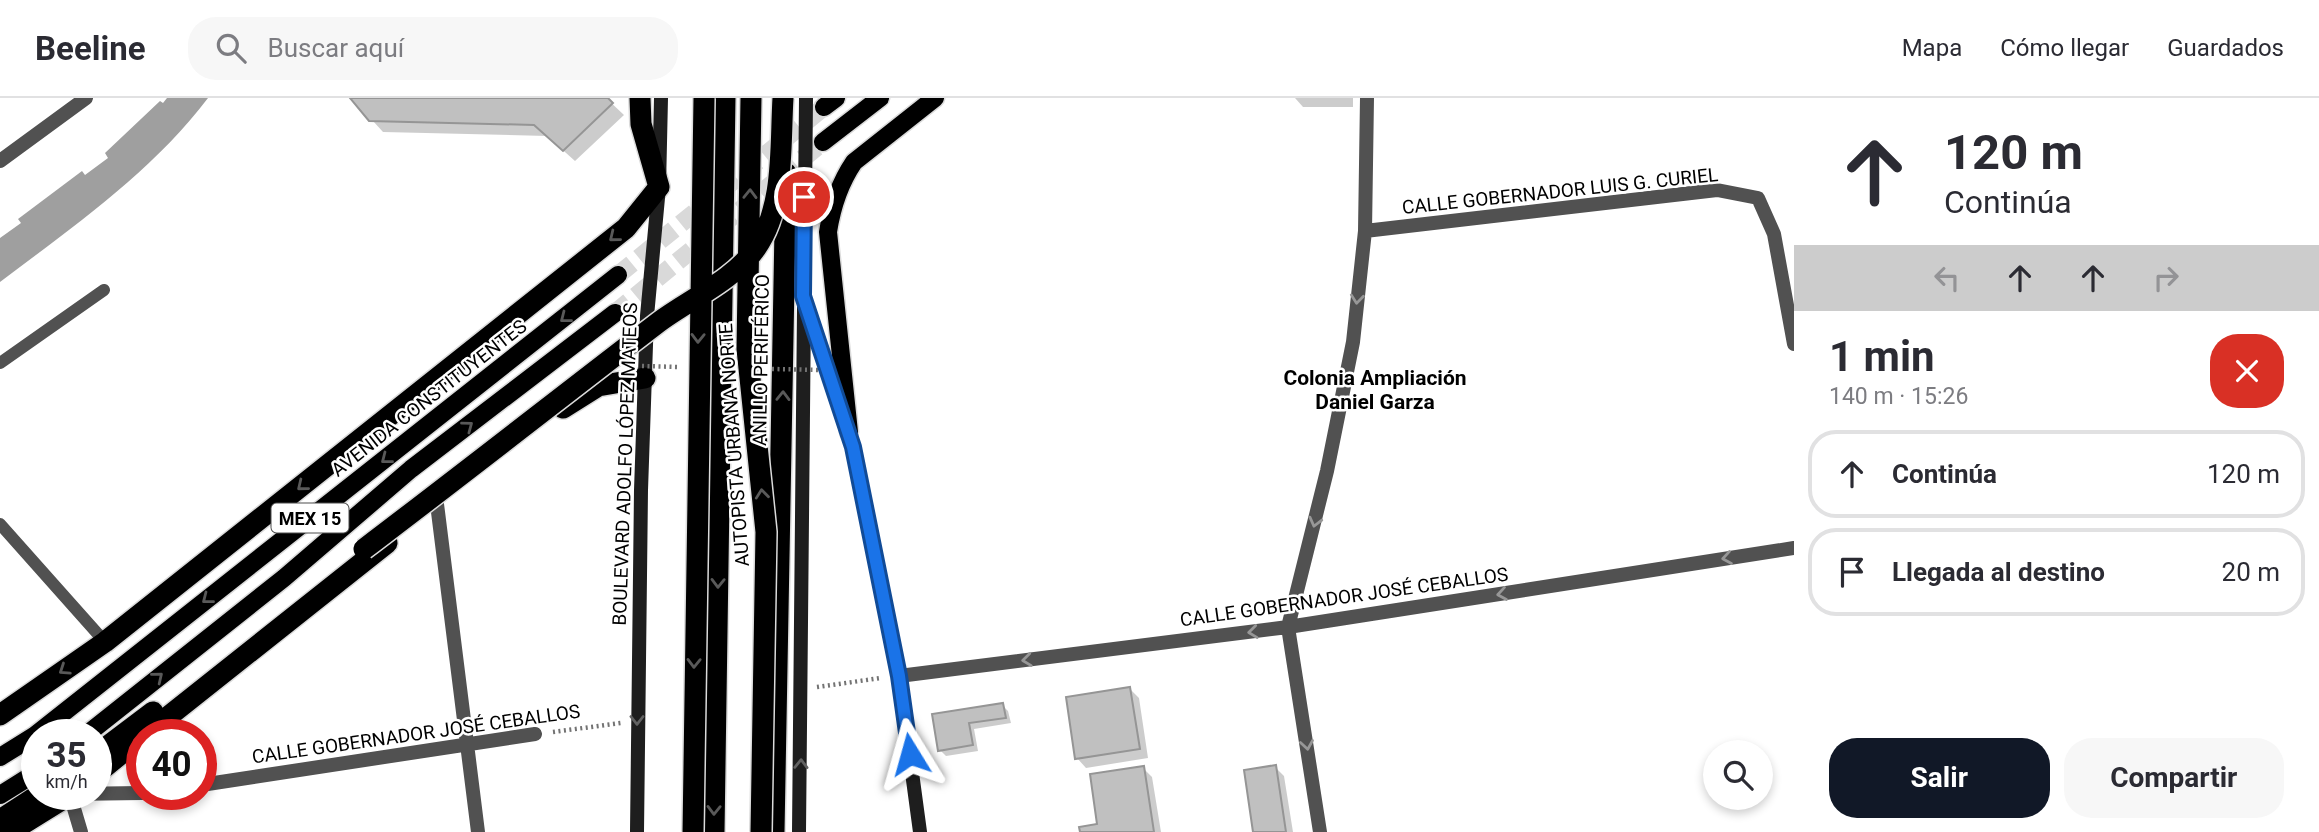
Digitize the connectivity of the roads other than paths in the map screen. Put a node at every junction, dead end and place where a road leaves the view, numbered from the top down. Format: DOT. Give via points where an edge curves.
graph roads {
  1 [pos="86,98"];
  2 [pos="640,98"];
  3 [pos="661,98"];
  4 [pos="704,98"];
  5 [pos="726,98"];
  6 [pos="751,98"];
  7 [pos="785,98"];
  8 [pos="806,98"];
  9 [pos="880,98"];
  10 [pos="934,98"];
  11 [pos="1367,98"];
  12 [pos="823,142"];
  13 [pos="0,161"];
  14 [pos="659,187"];
  15 [pos="1365,231"];
  16 [pos="618,275"];
  17 [pos="104,290"];
  18 [pos="803,296"];
  19 [pos="615,313"];
  20 [pos="1794,344"];
  21 [pos="0,363"];
  22 [pos="645,379"];
  23 [pos="849,432"];
  24 [pos="437,504"];
  25 [pos="0,524"];
  26 [pos="1794,548"];
  27 [pos="1288,627"];
  28 [pos="105,642"];
  29 [pos="899,676"];
  30 [pos="0,715"];
  31 [pos="106,719"];
  32 [pos="165,719"];
  33 [pos="535,734"];
  34 [pos="112,743"];
  35 [pos="466,744"];
  36 [pos="126,750"];
  37 [pos="0,757"];
  38 [pos="112,761"];
  39 [pos="21,782"];
  40 [pos="217,783"];
  41 [pos="0,795"];
  42 [pos="21,806"];
  43 [pos="46,810"];
  44 [pos="74,810"];
  45 [pos="0,820"];
  46 [pos="10,832"];
  47 [pos="81,832"];
  48 [pos="478,832"];
  49 [pos="637,832"];
  50 [pos="693,832"];
  51 [pos="714,832"];
  52 [pos="761,832"];
  53 [pos="774,832"];
  54 [pos="799,832"];
  55 [pos="920,832"];
  56 [pos="1320,832"];
  1 -- 13 [label="street"];
  2 -- 14 [label="highway" via="640,124"];
  3 -- 14 [label="main road, BOULEVARD ADOLFO LÓPEZ MATEOS"];
  4 -- 50 [label="highway, AUTOPISTA URBANA NORTE, one-way, bridge"];
  5 -- 51 [label="highway, ANILLO PERIFÉRICO, one-way"];
  52 -- 6 [label="highway, AUTOPISTA URBANA NORTE, one-way, bridge" via="766,532 747,349"];
  7 -- 34 [label="highway, bridge" via="777,192 756,249"];
  53 -- 7 [label="highway, ANILLO PERIFÉRICO, one-way"];
  8 -- 18 [label="main road"];
  9 -- 12 [label="main road"];
  10 -- 23 [label="main road" via="854,162 832,209 828,232"];
  11 -- 15 [label="street"];
  14 -- 22 [label="main road, BOULEVARD ADOLFO LÓPEZ MATEOS"];
  14 -- 28 [label="highway, one-way" via="615,236"];
  15 -- 20 [label="street, CALLE GOBERNADOR LUIS G. CURIEL" via="1717,190 1758,198 1774,234"];
  15 -- 27 [label="street, one-way" via="1348,368"];
  16 -- 37 [label="main road, AVENIDA CONSTITUYENTES / MEX 15, one-way" via="34,736"];
  17 -- 21 [label="lane"];
  18 -- 23 [label="main road"];
  54 -- 18 [label="main road, one-way"];
  31 -- 19 [label="main road, MEX 15, one-way" via="411,470"];
  22 -- 24 [label="highway" via="612,381 584,393"];
  22 -- 49 [label="main road, BOULEVARD ADOLFO LÓPEZ MATEOS, one-way"];
  23 -- 29 [label="main road"];
  24 -- 32 [label="highway"];
  24 -- 35 [label="street"];
  25 -- 28 [label="lane"];
  26 -- 27 [label="street, CALLE GOBERNADOR JOSÉ CEBALLOS, one-way"];
  27 -- 29 [label="street, CALLE GOBERNADOR JOSÉ CEBALLOS, one-way"];
  27 -- 56 [label="street, one-way"];
  28 -- 30 [label="highway, one-way"];
  29 -- 55 [label="main road"];
  33 -- 35 [label="street, CALLE GOBERNADOR JOSÉ CEBALLOS"];
  35 -- 40 [label="street, CALLE GOBERNADOR JOSÉ CEBALLOS"];
  35 -- 48 [label="street"];
  36 -- 38 [label="highway"];
  39 -- 41 [label="main road"];
  42 -- 45 [label="highway"];
  43 -- 46 [label="highway"];
  44 -- 47 [label="street"];
}
